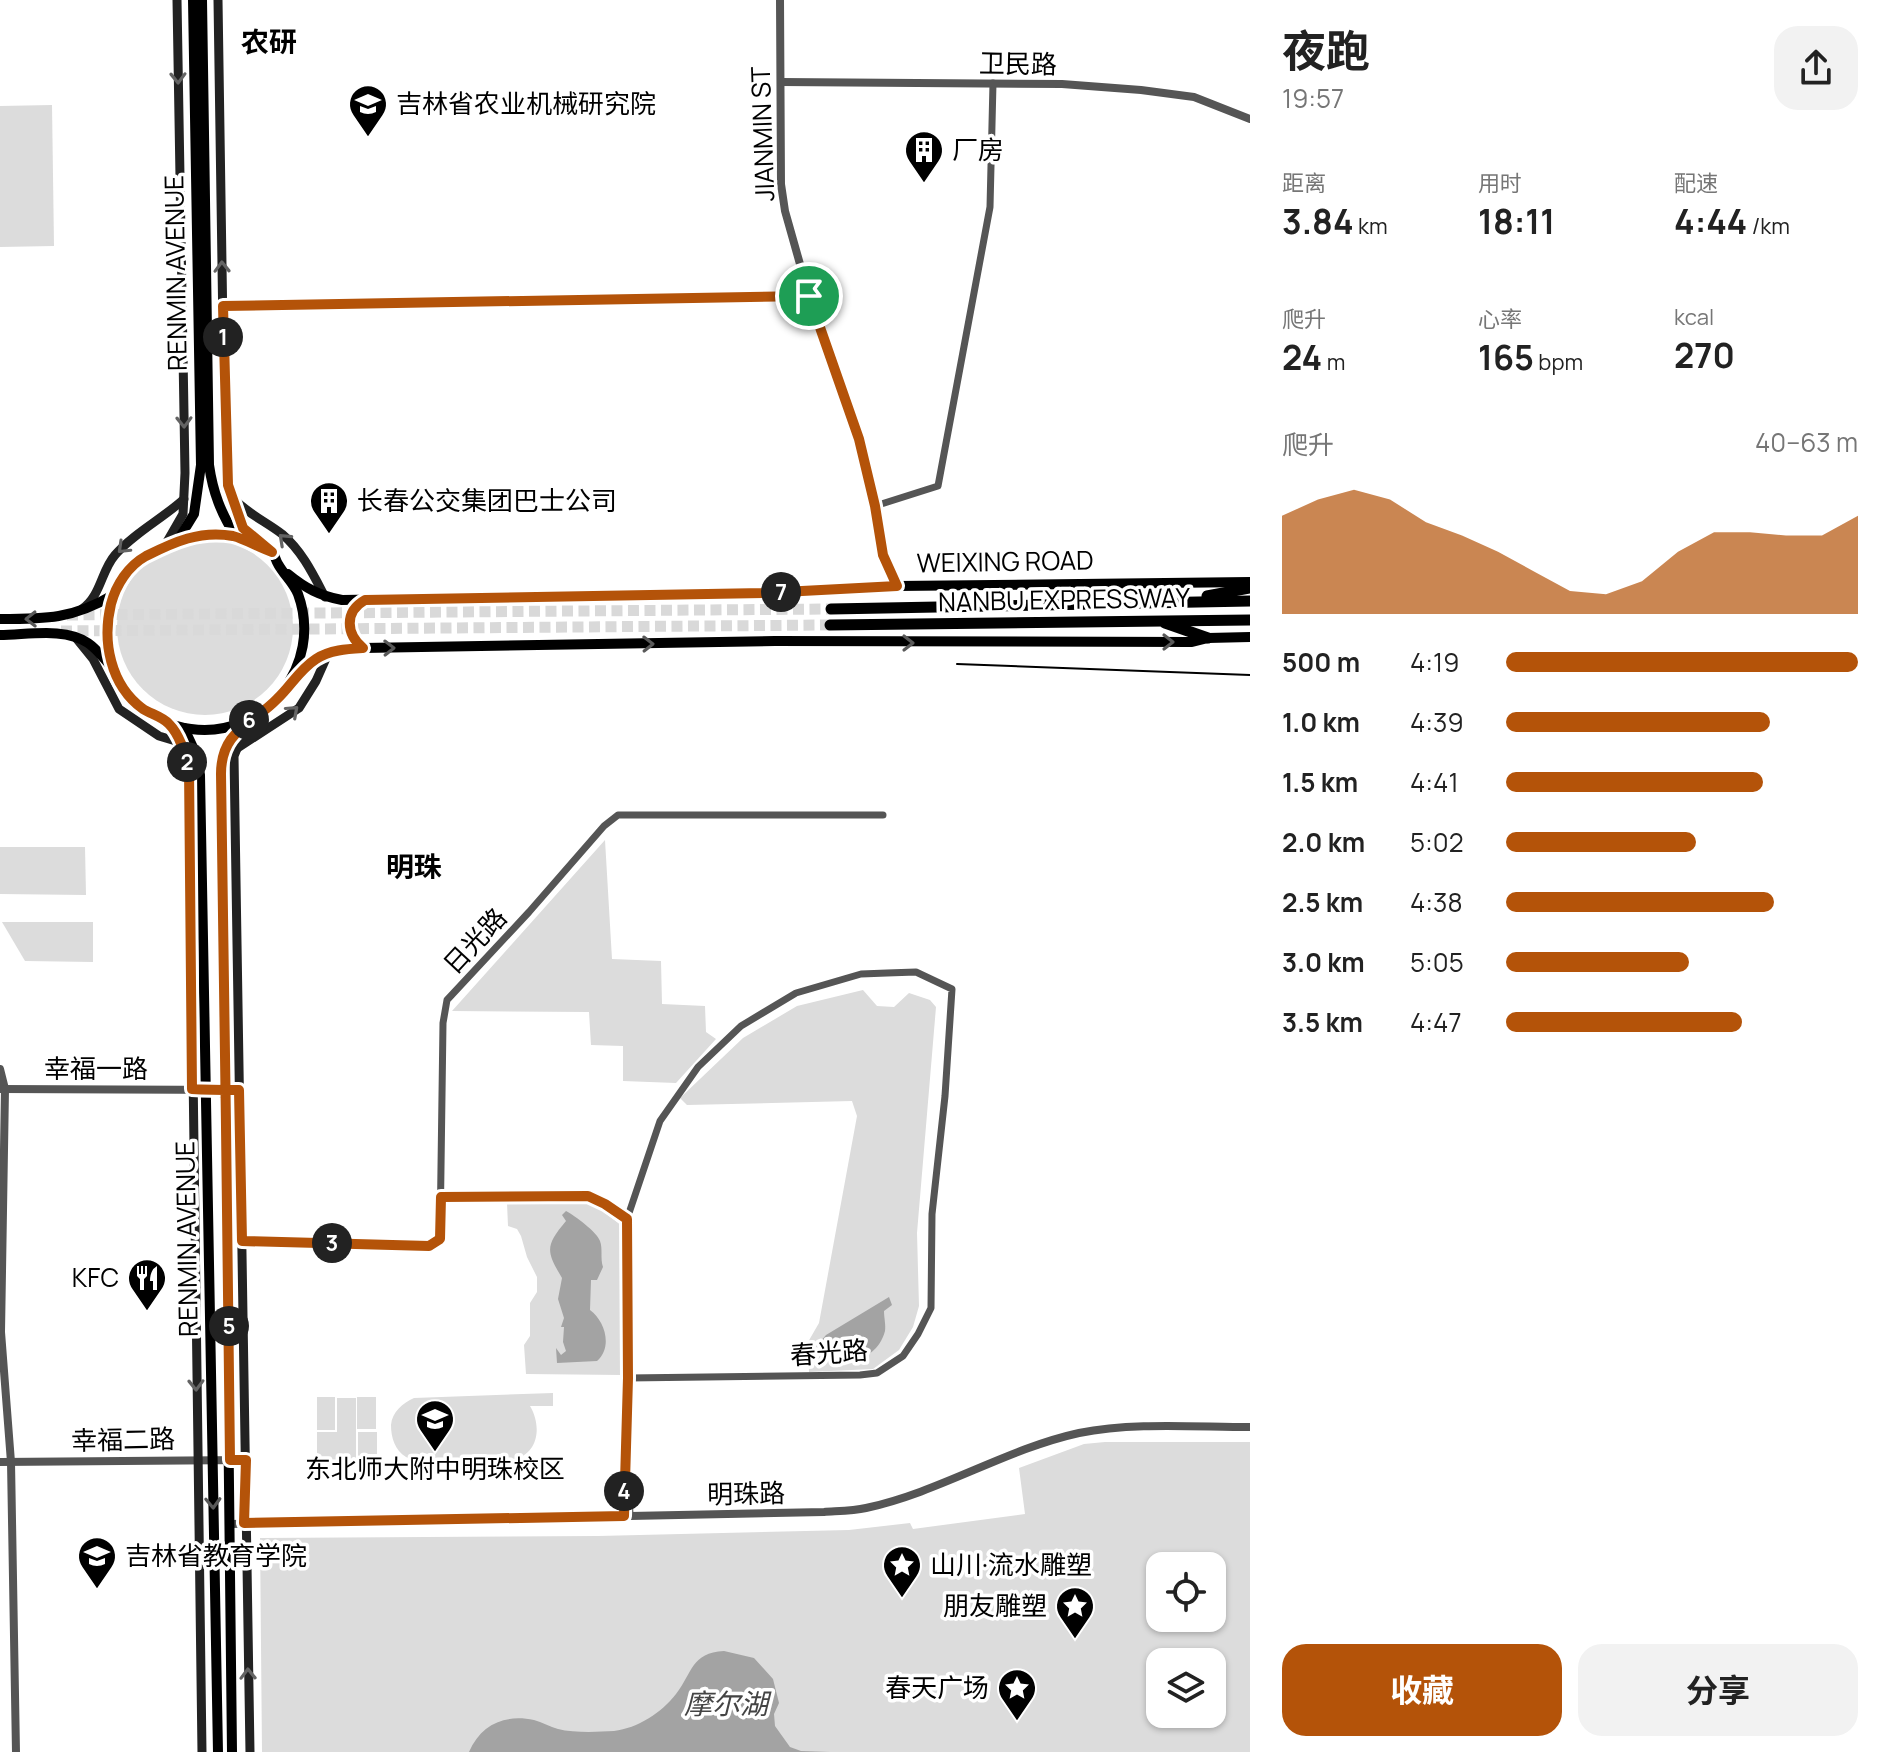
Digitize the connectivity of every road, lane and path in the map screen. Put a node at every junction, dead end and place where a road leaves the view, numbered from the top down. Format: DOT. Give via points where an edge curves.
graph roads {
  1 [pos="177,0"];
  2 [pos="193,0"];
  3 [pos="202,0"];
  4 [pos="218,0"];
  5 [pos="780,0"];
  6 [pos="781,82"];
  7 [pos="993,83"];
  8 [pos="1250,119"];
  9 [pos="809,296"];
  10 [pos="223,306"];
  11 [pos="230,494"];
  12 [pos="184,499"];
  13 [pos="875,506"];
  14 [pos="236,537"];
  15 [pos="178,540"];
  16 [pos="164,547"];
  17 [pos="272,552"];
  18 [pos="288,574"];
  19 [pos="1250,585"];
  20 [pos="897,586"];
  21 [pos="113,595"];
  22 [pos="325,597"];
  23 [pos="365,600"];
  24 [pos="1179,601"];
  25 [pos="1250,601"];
  26 [pos="831,609"];
  27 [pos="78,612"];
  28 [pos="0,619"];
  29 [pos="1250,620"];
  30 [pos="1157,621"];
  31 [pos="830,625"];
  32 [pos="0,635"];
  33 [pos="1250,637"];
  34 [pos="76,638"];
  35 [pos="1208,638"];
  36 [pos="363,648"];
  37 [pos="329,653"];
  38 [pos="113,668"];
  39 [pos="292,680"];
  40 [pos="264,711"];
  41 [pos="169,723"];
  42 [pos="244,724"];
  43 [pos="184,728"];
  44 [pos="179,742"];
  45 [pos="236,749"];
  46 [pos="883,815"];
  47 [pos="0,1069"];
  48 [pos="3,1089"];
  49 [pos="192,1089"];
  50 [pos="206,1090"];
  51 [pos="225,1090"];
  52 [pos="239,1090"];
  53 [pos="441,1197"];
  54 [pos="627,1219"];
  55 [pos="242,1241"];
  56 [pos="628,1378"];
  57 [pos="1250,1427"];
  58 [pos="198,1459"];
  59 [pos="211,1459"];
  60 [pos="230,1460"];
  61 [pos="246,1460"];
  62 [pos="0,1462"];
  63 [pos="11,1462"];
  64 [pos="627,1516"];
  65 [pos="244,1523"];
  66 [pos="230,1524"];
  67 [pos="16,1752"];
  68 [pos="202,1752"];
  69 [pos="218,1752"];
  70 [pos="232,1752"];
  71 [pos="250,1752"];
  1 -- 12 [label="main road, one-way"];
  2 -- 15 [label="main road, RENMIN AVENUE" via="201,465 194,514"];
  3 -- 14 [label="main road, RENMIN AVENUE" via="209,465 220,512"];
  10 -- 4 [label="main road, one-way"];
  5 -- 6 [label="street, JIANMIN ST"];
  6 -- 7 [label="street, 卫民路"];
  6 -- 9 [label="street, JIANMIN ST" via="781,184"];
  7 -- 8 [label="street, 卫民路" via="1194,97"];
  7 -- 13 [label="street" via="990,207 938,486"];
  9 -- 10 [label="street"];
  9 -- 13 [label="street, JIANMIN ST" via="859,439"];
  10 -- 11 [label="main road"];
  11 -- 17 [label="main road" via="243,528"];
  22 -- 11 [label="main road, one-way" via="309,564"];
  12 -- 16 [label="main road" via="181,521"];
  12 -- 27 [label="main road, one-way" via="113,558 88,605"];
  13 -- 20 [label="street, JIANMIN ST" via="883,555"];
  14 -- 15 [label="main road" via="204,534"];
  14 -- 17 [label="main road"];
  15 -- 16 [label="main road"];
  16 -- 21 [label="main road" via="137,561"];
  17 -- 18 [label="main road"];
  18 -- 22 [label="main road, WEIXING ROAD"];
  18 -- 39 [label="main road" via="303,617 303,649"];
  19 -- 20 [label="main road, WEIXING ROAD"];
  19 -- 24 [label="highway"];
  20 -- 23 [label="main road, WEIXING ROAD"];
  21 -- 27 [label="main road"];
  21 -- 38 [label="main road" via="107,622"];
  22 -- 23 [label="main road, WEIXING ROAD"];
  23 -- 36 [label="main road" via="350,615 351,634"];
  24 -- 25 [label="highway, NANBU EXPRESSWAY"];
  24 -- 26 [label="highway, NANBU EXPRESSWAY"];
  27 -- 28 [label="main road, one-way"];
  29 -- 30 [label="highway, NANBU EXPRESSWAY"];
  30 -- 31 [label="highway, NANBU EXPRESSWAY"];
  30 -- 35 [label="highway"];
  32 -- 34 [label="main road"];
  33 -- 35 [label="main road"];
  34 -- 38 [label="main road" via="89,643"];
  34 -- 44 [label="main road" via="119,709 159,736"];
  36 -- 35 [label="main road, one-way"];
  36 -- 37 [label="main road"];
  37 -- 39 [label="main road"];
  45 -- 37 [label="main road, one-way" via="299,708"];
  38 -- 41 [label="main road" via="141,707"];
  39 -- 40 [label="main road"];
  40 -- 42 [label="main road"];
  40 -- 45 [label="main road"];
  41 -- 43 [label="main road"];
  41 -- 44 [label="main road"];
  42 -- 43 [label="main road" via="205,731"];
  42 -- 51 [label="main road, RENMIN AVENUE" via="221,755"];
  43 -- 50 [label="main road, RENMIN AVENUE" via="200,775"];
  44 -- 49 [label="main road" via="189,768"];
  45 -- 52 [label="main road"];
  46 -- 53 [label="street, 日光路" via="618,815 604,826 447,1000"];
  47 -- 48 [label="street"];
  48 -- 49 [label="street, 幸福一路"];
  48 -- 63 [label="street" via="1,1332"];
  49 -- 50 [label="street, 幸福一路"];
  49 -- 58 [label="main road, one-way"];
  50 -- 51 [label="street, 幸福一路"];
  50 -- 59 [label="main road, RENMIN AVENUE"];
  51 -- 52 [label="street, 幸福一路"];
  51 -- 60 [label="main road, RENMIN AVENUE"];
  52 -- 55 [label="main road"];
  53 -- 54 [label="street" via="588,1196"];
  53 -- 55 [label="street, 日光路" via="440,1239 429,1246"];
  54 -- 56 [label="street"];
  54 -- 56 [label="street, 春光路" via="660,1121 698,1067 741,1026 796,993 861,974 916,972 952,989 932,1214 931,1308 903,1356 877,1373 860,1375"];
  55 -- 61 [label="main road"];
  56 -- 64 [label="street"];
  57 -- 64 [label="street, 明珠路" via="1081,1433 865,1508"];
  58 -- 59 [label="street, 幸福二路"];
  58 -- 63 [label="street, 幸福二路"];
  58 -- 68 [label="main road"];
  59 -- 60 [label="street, 幸福二路"];
  59 -- 69 [label="main road, RENMIN AVENUE, one-way"];
  60 -- 61 [label="street, 幸福二路"];
  60 -- 66 [label="main road, RENMIN AVENUE"];
  61 -- 65 [label="main road"];
  62 -- 63 [label="street, 幸福二路"];
  63 -- 67 [label="street"];
  64 -- 65 [label="street, 明珠路"];
  65 -- 66 [label="street, 明珠路"];
  71 -- 65 [label="main road, one-way"];
  66 -- 70 [label="main road, RENMIN AVENUE"];
}
